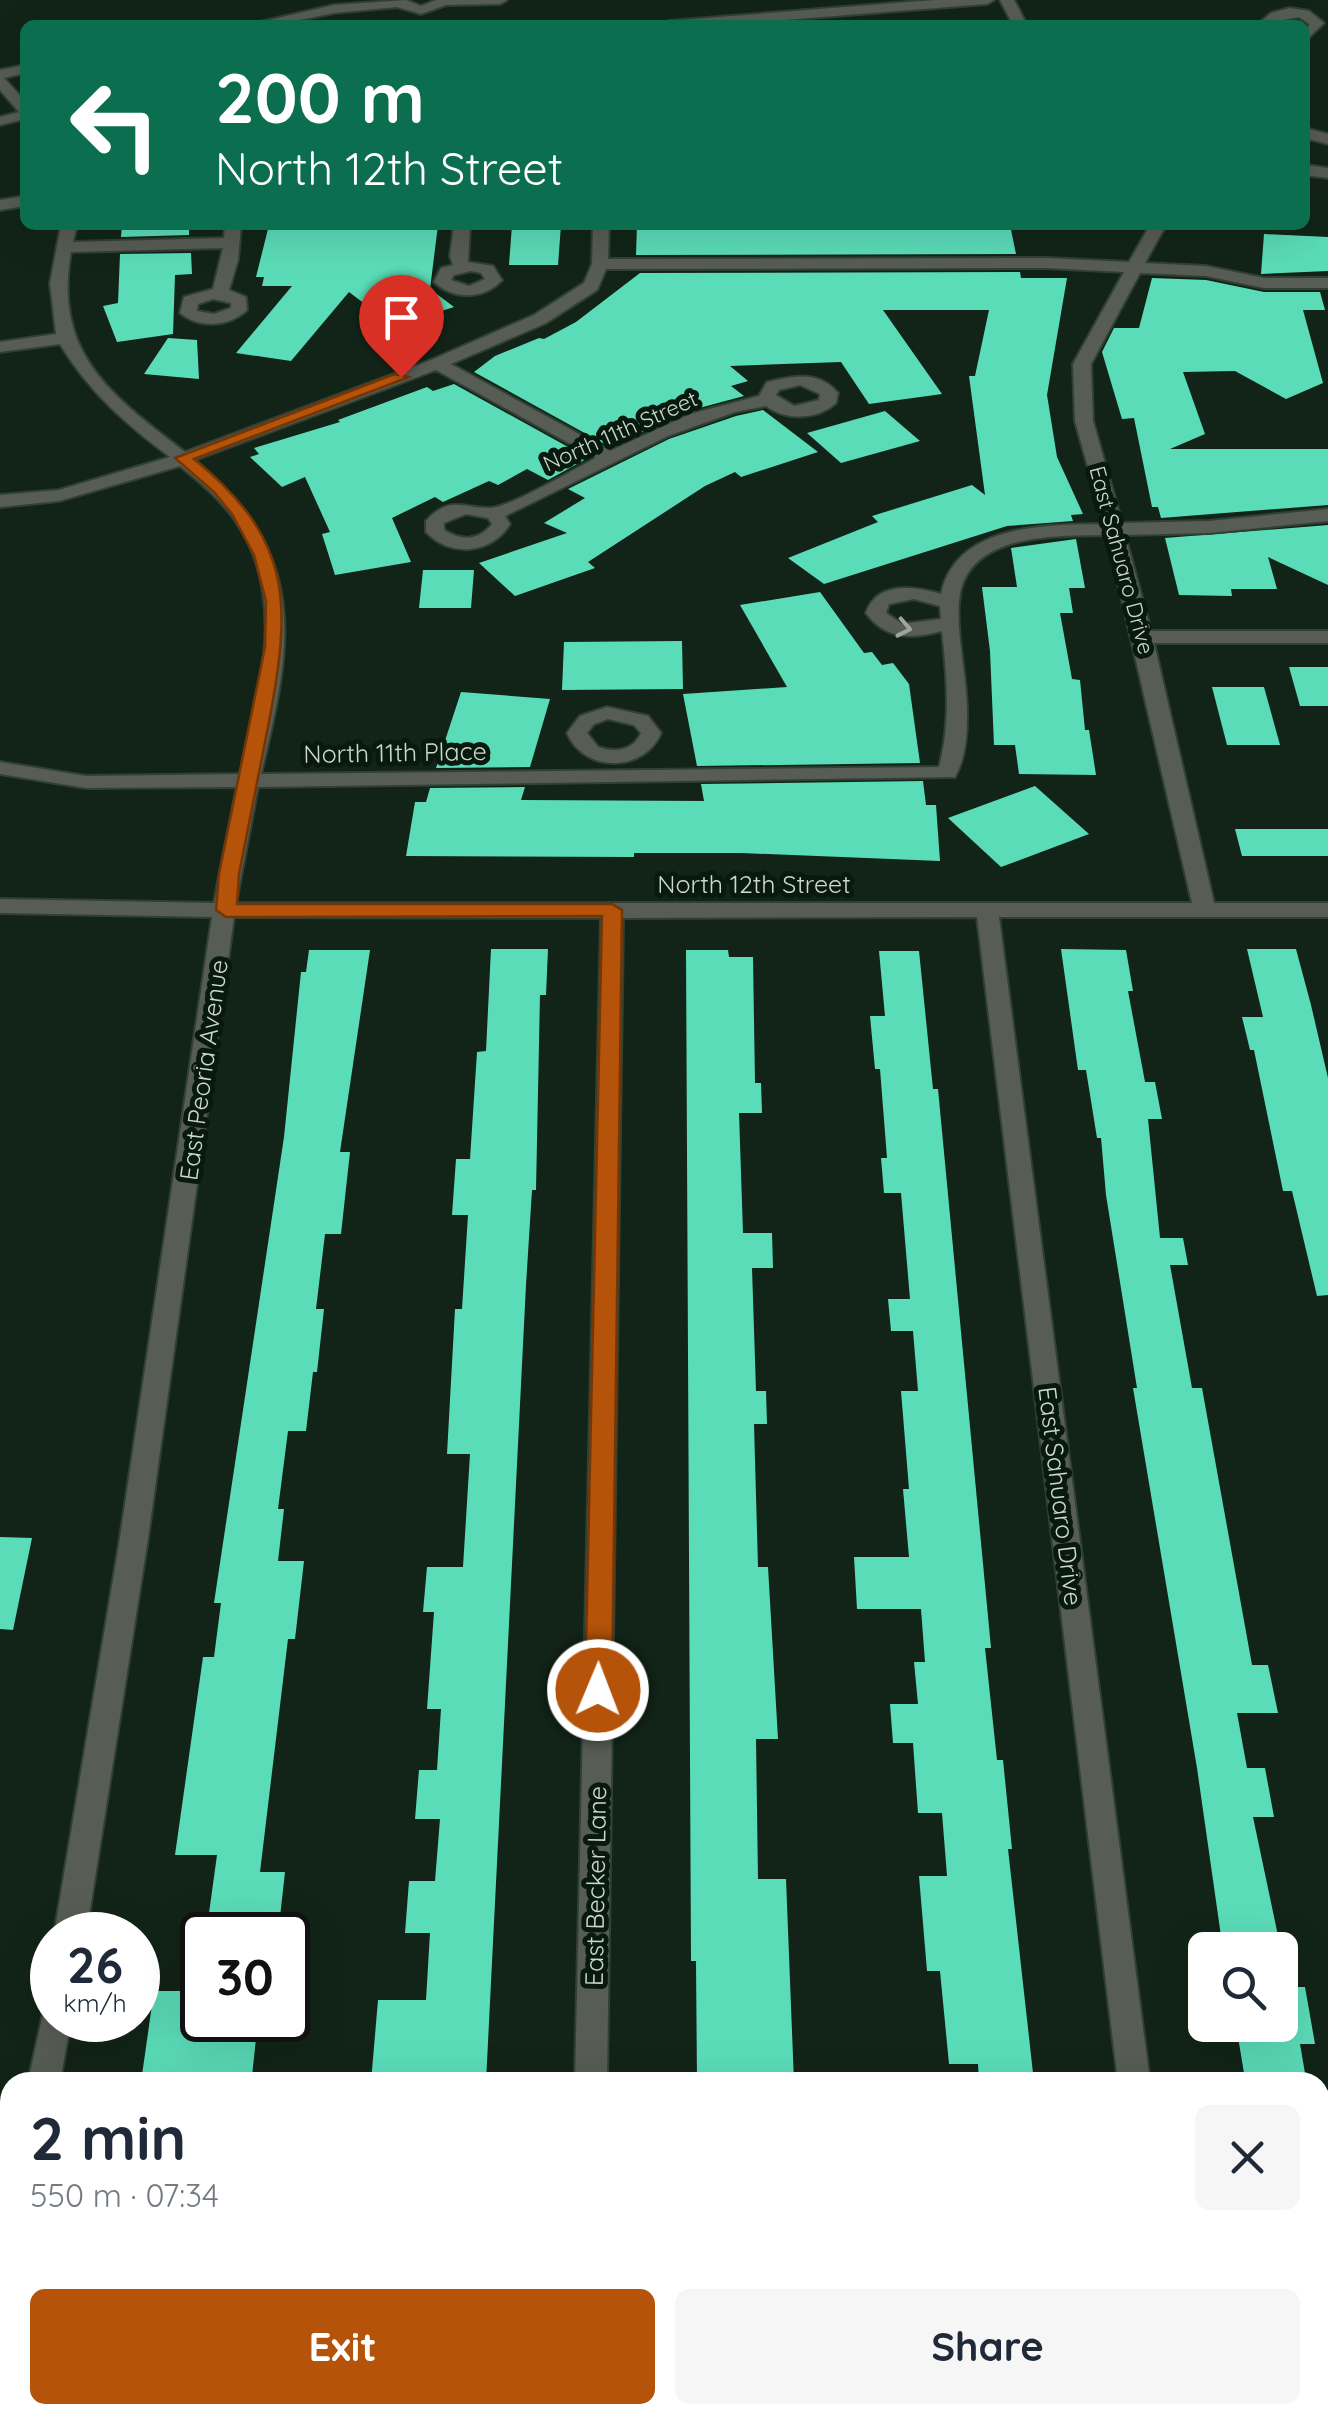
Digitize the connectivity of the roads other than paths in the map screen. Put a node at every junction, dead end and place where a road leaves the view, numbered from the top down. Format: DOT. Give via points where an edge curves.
graph roads {
  1 [pos="500,0"];
  2 [pos="729,0"];
  3 [pos="987,0"];
  4 [pos="398,1"];
  5 [pos="444,1"];
  6 [pos="738,18"];
  7 [pos="279,20"];
  8 [pos="718,20"];
  9 [pos="1270,20"];
  10 [pos="1310,31"];
  11 [pos="0,77"];
  12 [pos="20,105"];
  13 [pos="68,230"];
  14 [pos="461,230"];
  15 [pos="601,230"];
  16 [pos="1155,230"];
  17 [pos="232,234"];
  18 [pos="64,246"];
  19 [pos="600,264"];
  20 [pos="462,266"];
  21 [pos="1134,267"];
  22 [pos="1328,283"];
  23 [pos="220,294"];
  24 [pos="65,338"];
  25 [pos="0,346"];
  26 [pos="437,364"];
  27 [pos="768,400"];
  28 [pos="183,458"];
  29 [pos="610,458"];
  30 [pos="0,500"];
  31 [pos="494,514"];
  32 [pos="1328,515"];
  33 [pos="1117,530"];
  34 [pos="1144,637"];
  35 [pos="1328,637"];
  36 [pos="0,768"];
  37 [pos="247,782"];
  38 [pos="0,906"];
  39 [pos="226,910"];
  40 [pos="612,910"];
  41 [pos="987,910"];
  42 [pos="1328,910"];
  43 [pos="1205,911"];
  44 [pos="74,1912"];
  45 [pos="51,2042"];
  46 [pos="46,2072"];
  47 [pos="591,2072"];
  48 [pos="1133,2072"];
  1 -- 5 [label="street"];
  2 -- 6 [label="street"];
  3 -- 6 [label="street"];
  4 -- 5 [label="street" via="422,10"];
  4 -- 7 [label="street"];
  6 -- 8 [label="street"];
  9 -- 10 [label="street" via="1302,14 1317,23"];
  11 -- 12 [label="street"];
  13 -- 18 [label="street, East Peoria Avenue"];
  14 -- 20 [label="street"];
  15 -- 19 [label="street"];
  16 -- 21 [label="street, East Sahuaro Drive"];
  17 -- 18 [label="street"];
  17 -- 23 [label="street"];
  18 -- 24 [label="street, East Peoria Avenue" via="58,289"];
  19 -- 21 [label="street"];
  19 -- 26 [label="street" via="591,286 559,308"];
  21 -- 22 [label="street" via="1264,283"];
  21 -- 33 [label="street, East Sahuaro Drive" via="1082,364 1084,422"];
  24 -- 25 [label="street"];
  24 -- 28 [label="street, East Peoria Avenue" via="100,388"];
  26 -- 28 [label="street"];
  26 -- 29 [label="street"];
  27 -- 29 [label="street, North 11th Street" via="686,423"];
  28 -- 30 [label="street" via="59,495"];
  28 -- 37 [label="street, East Peoria Avenue" via="240,512 271,580 274,647"];
  29 -- 31 [label="street, North 11th Street"];
  32 -- 33 [label="street"];
  33 -- 34 [label="street, East Sahuaro Drive"];
  33 -- 37 [label="street, North 11th Place" via="1038,531 983,546 954,578 950,612 958,687 948,773 612,766"];
  34 -- 35 [label="street"];
  34 -- 43 [label="street, East Sahuaro Drive"];
  36 -- 37 [label="street, North 11th Place" via="86,782"];
  37 -- 39 [label="street, East Peoria Avenue"];
  38 -- 39 [label="street, North 12th Street"];
  39 -- 40 [label="street, North 12th Street"];
  39 -- 44 [label="street, East Peoria Avenue"];
  40 -- 41 [label="street, North 12th Street"];
  40 -- 47 [label="street, East Becker Lane"];
  41 -- 43 [label="street, North 12th Street"];
  41 -- 48 [label="street, East Sahuaro Drive"];
  42 -- 43 [label="street, North 12th Street"];
  45 -- 46 [label="street"];
}
